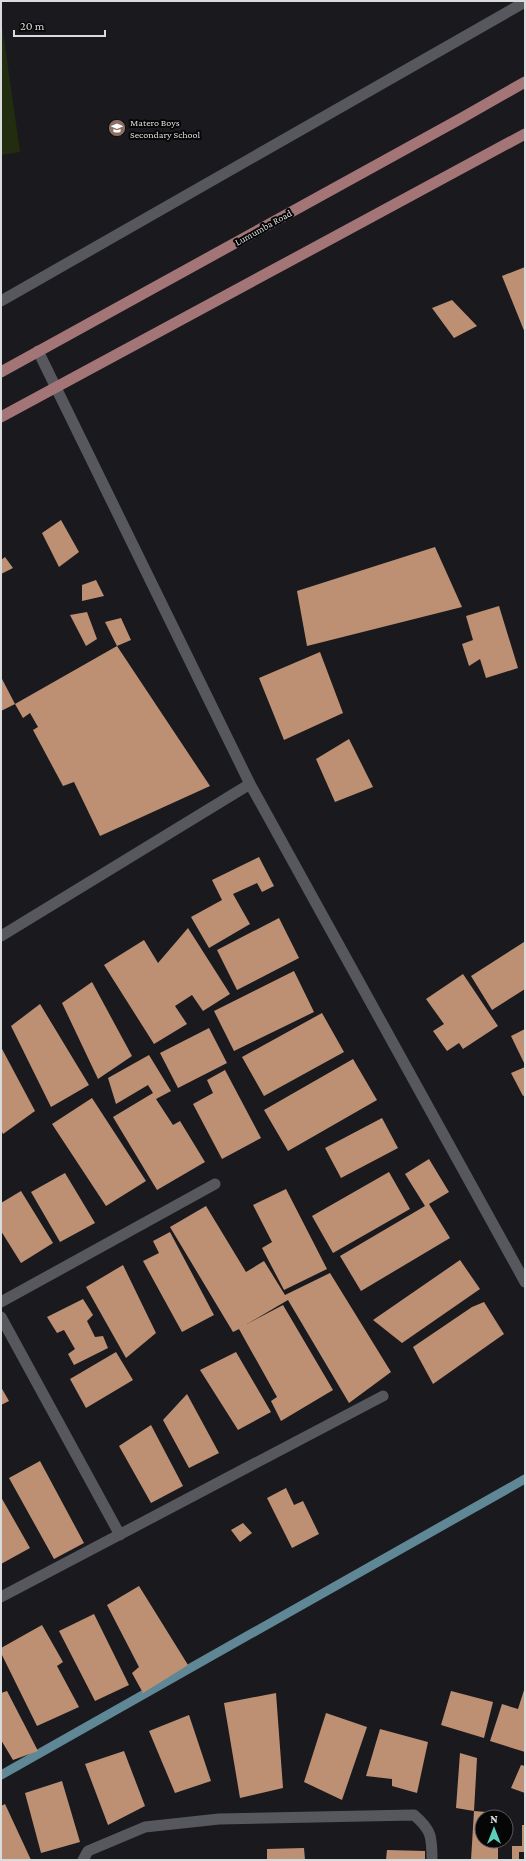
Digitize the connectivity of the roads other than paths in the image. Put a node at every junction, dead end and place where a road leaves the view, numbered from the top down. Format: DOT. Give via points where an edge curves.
graph roads {
  1 [pos="525,2"];
  2 [pos="525,82"];
  3 [pos="525,134"];
  4 [pos="1,301"];
  5 [pos="38,351"];
  6 [pos="1,372"];
  7 [pos="56,386"];
  8 [pos="1,417"];
  9 [pos="250,784"];
  10 [pos="1,936"];
  11 [pos="215,1184"];
  12 [pos="525,1282"];
  13 [pos="1,1302"];
  14 [pos="1,1317"];
  15 [pos="383,1396"];
  16 [pos="120,1535"];
  17 [pos="1,1597"];
  18 [pos="83,1860"];
  19 [pos="432,1860"];
  1 -- 4 [label="street"];
  2 -- 5 [label="main road, Lumumba Road"];
  3 -- 7 [label="main road"];
  5 -- 6 [label="main road, Lumumba Road"];
  5 -- 7 [label="street"];
  7 -- 8 [label="main road"];
  7 -- 9 [label="street"];
  9 -- 10 [label="street"];
  9 -- 12 [label="street"];
  11 -- 13 [label="street"];
  14 -- 16 [label="street"];
  15 -- 16 [label="street"];
  16 -- 17 [label="street"];
  18 -- 19 [label="street" via="88,1851 145,1827 219,1819 414,1815 426,1825 432,1838"];
}
